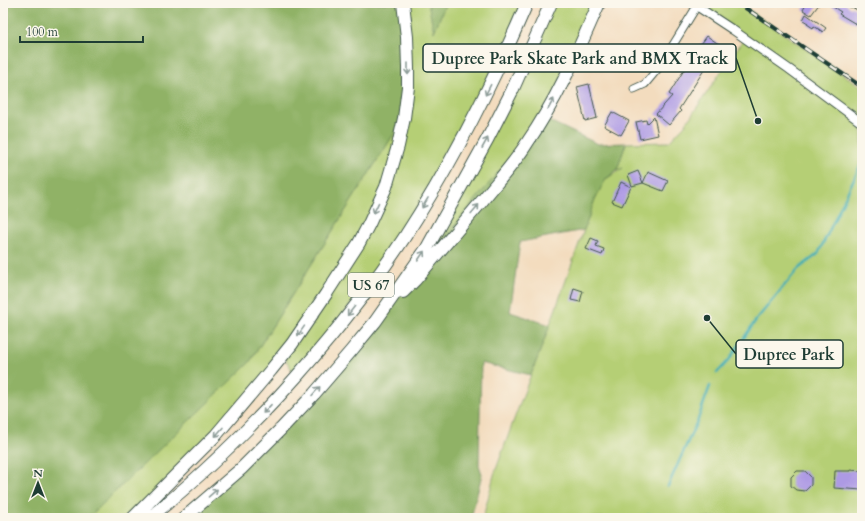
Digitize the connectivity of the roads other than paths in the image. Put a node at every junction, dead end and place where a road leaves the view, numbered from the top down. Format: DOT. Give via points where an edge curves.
graph roads {
  1 [pos="403,3"];
  2 [pos="527,3"];
  3 [pos="551,3"];
  4 [pos="600,3"];
  5 [pos="694,5"];
  6 [pos="634,88"];
  7 [pos="862,123"];
  8 [pos="375,322"];
  9 [pos="133,518"];
  10 [pos="149,518"];
  11 [pos="184,518"];
  1 -- 9 [label="highway, one-way" via="408,68 404,118 388,182 359,243 292,344 271,370 216,435"];
  2 -- 10 [label="highway, US 67, one-way" via="471,124 403,239 376,278 330,338 262,414 198,476"];
  8 -- 3 [label="highway, US 67, one-way" via="427,248 488,138"];
  8 -- 4 [label="highway, one-way" via="416,280 527,145 563,82"];
  5 -- 6 [label="street" via="660,66 645,84"];
  5 -- 7 [label="street" via="784,65"];
  11 -- 8 [label="highway, US 67, one-way" via="241,469 281,429"];
}
